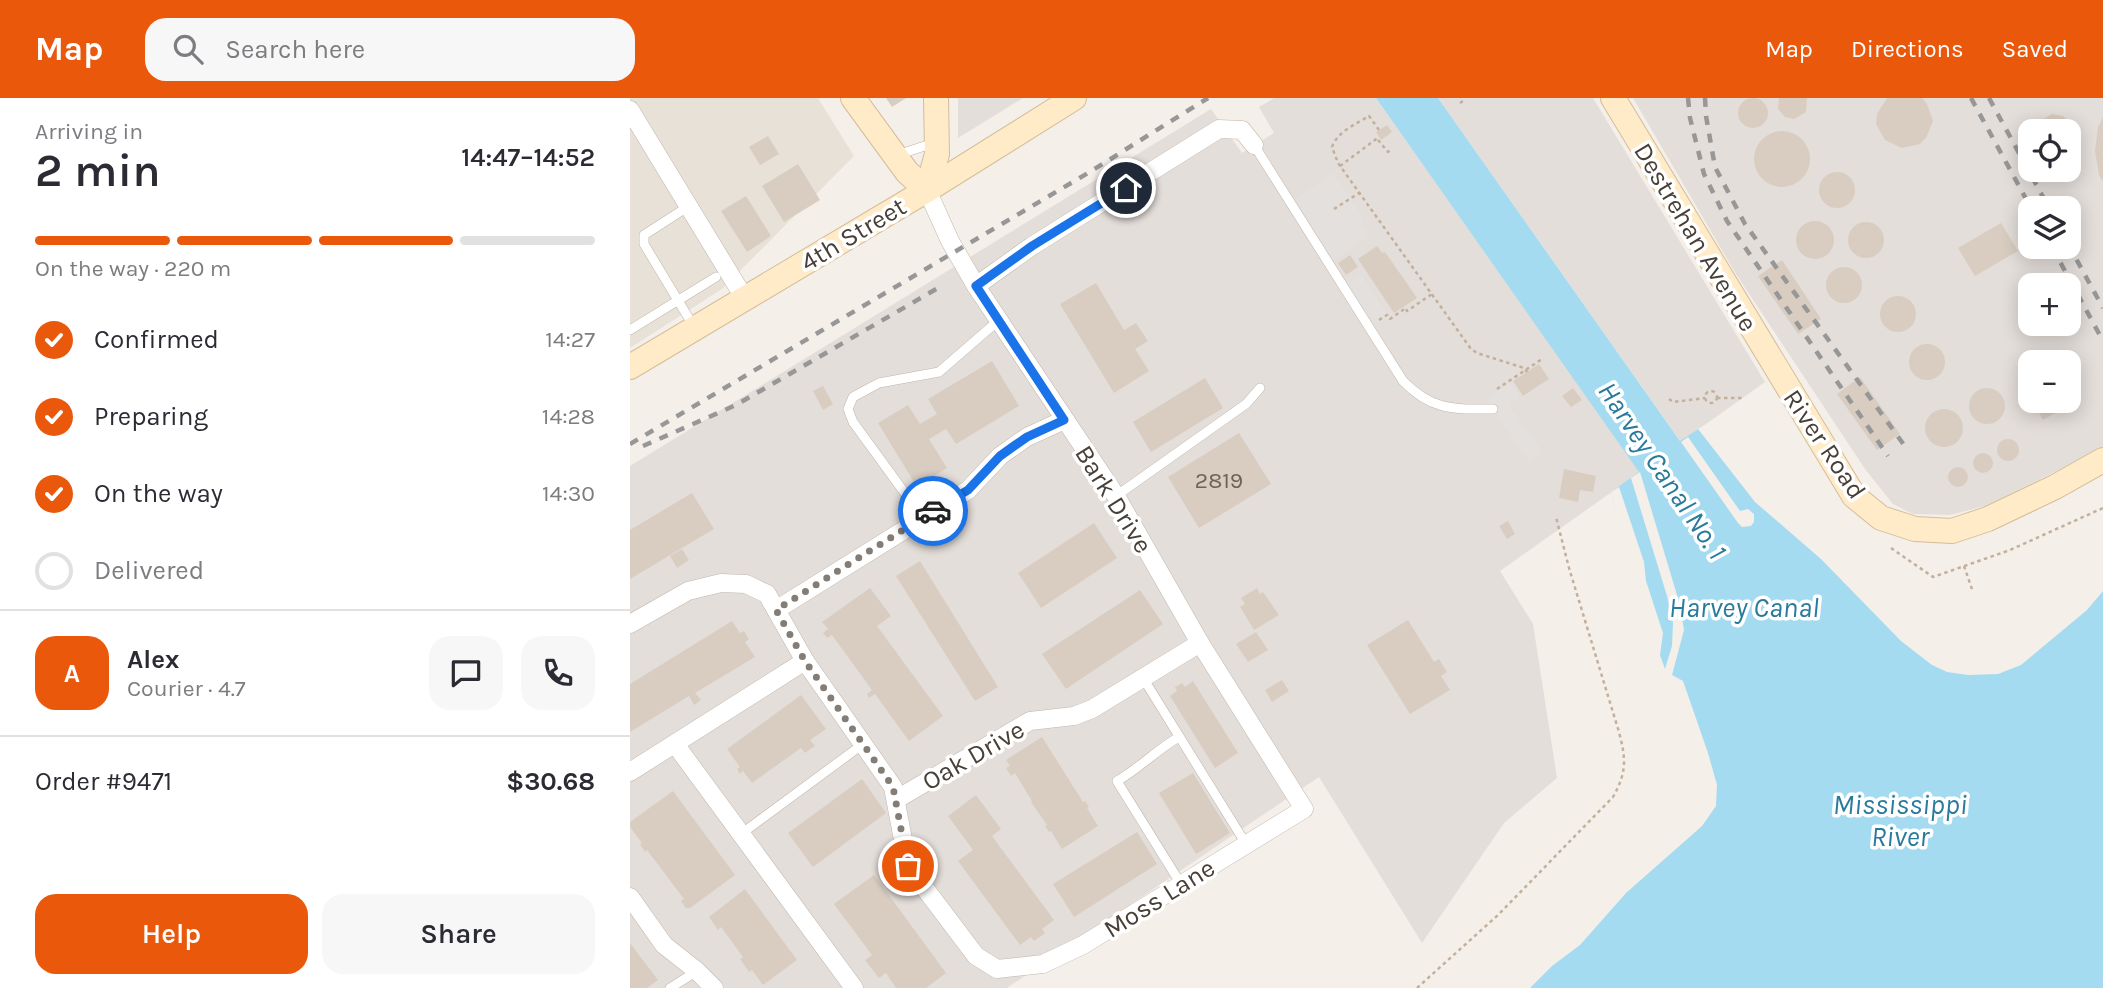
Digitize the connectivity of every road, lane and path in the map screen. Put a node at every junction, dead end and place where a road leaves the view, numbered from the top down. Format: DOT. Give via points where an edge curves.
graph roads {
  1 [pos="853,98"];
  2 [pos="936,98"];
  3 [pos="1074,98"];
  4 [pos="1613,98"];
  5 [pos="630,110"];
  6 [pos="1378,130"];
  7 [pos="936,142"];
  8 [pos="1254,145"];
  9 [pos="1392,149"];
  10 [pos="895,156"];
  11 [pos="1340,166"];
  12 [pos="927,190"];
  13 [pos="1359,192"];
  14 [pos="689,206"];
  15 [pos="1334,209"];
  16 [pos="716,277"];
  17 [pos="976,286"];
  18 [pos="1432,294"];
  19 [pos="745,299"];
  20 [pos="678,301"];
  21 [pos="999,320"];
  22 [pos="1369,327"];
  23 [pos="695,329"];
  24 [pos="630,330"];
  25 [pos="1542,359"];
  26 [pos="630,367"];
  27 [pos="1526,371"];
  28 [pos="1780,377"];
  29 [pos="1260,388"];
  30 [pos="1497,389"];
  31 [pos="1705,398"];
  32 [pos="1717,398"];
  33 [pos="1744,398"];
  34 [pos="1669,399"];
  35 [pos="1493,409"];
  36 [pos="1064,420"];
  37 [pos="2103,460"];
  38 [pos="1115,496"];
  39 [pos="2103,508"];
  40 [pos="1556,517"];
  41 [pos="923,518"];
  42 [pos="1891,548"];
  43 [pos="1964,566"];
  44 [pos="1973,592"];
  45 [pos="776,610"];
  46 [pos="630,624"];
  47 [pos="1200,643"];
  48 [pos="805,661"];
  49 [pos="1143,678"];
  50 [pos="1179,737"];
  51 [pos="675,744"];
  52 [pos="863,744"];
  53 [pos="630,772"];
  54 [pos="897,799"];
  55 [pos="1304,809"];
  56 [pos="741,834"];
  57 [pos="1246,844"];
  58 [pos="1181,884"];
  59 [pos="630,897"];
  60 [pos="698,971"];
  61 [pos="670,988"];
  62 [pos="714,988"];
  63 [pos="854,988"];
  64 [pos="1417,988"];
  1 -- 10 [label="main road"];
  2 -- 7 [label="main road"];
  3 -- 12 [label="main road, 4th Street"];
  4 -- 28 [label="main road, Destrehan Avenue"];
  5 -- 14 [label="street"];
  6 -- 11 [label="path" via="1369,116 1336,138 1332,152"];
  7 -- 10 [label="lane"];
  7 -- 12 [label="main road"];
  8 -- 17 [label="street" via="1242,130 1219,130"];
  8 -- 22 [label="lane"];
  9 -- 11 [label="path" via="1388,152 1379,138"];
  10 -- 12 [label="main road"];
  11 -- 13 [label="path"];
  12 -- 17 [label="street, Bark Drive"];
  12 -- 19 [label="main road, 4th Street"];
  13 -- 15 [label="path"];
  13 -- 18 [label="path"];
  14 -- 19 [label="street"];
  14 -- 20 [label="lane" via="644,235 644,244"];
  16 -- 20 [label="lane"];
  17 -- 21 [label="street, Bark Drive"];
  18 -- 22 [label="path"];
  18 -- 27 [label="path" via="1471,349"];
  19 -- 23 [label="main road, 4th Street"];
  20 -- 23 [label="lane"];
  20 -- 24 [label="lane"];
  21 -- 36 [label="street, Bark Drive"];
  21 -- 41 [label="lane" via="939,372 879,383 853,397 848,409"];
  22 -- 35 [label="lane" via="1417,395 1454,409"];
  23 -- 26 [label="main road, 4th Street"];
  25 -- 27 [label="path"];
  27 -- 30 [label="path"];
  28 -- 37 [label="main road, River Road" via="1854,496 1881,518 1916,529 1952,531 1988,519"];
  29 -- 38 [label="lane" via="1246,404"];
  31 -- 32 [label="path" via="1710,403"];
  31 -- 32 [label="path" via="1711,391"];
  31 -- 34 [label="path"];
  32 -- 33 [label="path"];
  36 -- 38 [label="street, Bark Drive"];
  36 -- 41 [label="street" via="1027,437 1000,456 968,490"];
  38 -- 47 [label="street, Bark Drive"];
  39 -- 43 [label="path"];
  40 -- 64 [label="path" via="1625,755 1621,782 1613,797 1498,915"];
  41 -- 45 [label="street"];
  42 -- 43 [label="path" via="1933,577"];
  43 -- 44 [label="path"];
  45 -- 46 [label="street" via="767,594 746,584 721,583 688,591"];
  45 -- 48 [label="street"];
  47 -- 49 [label="street, Oak Drive"];
  47 -- 55 [label="street, Bark Drive"];
  48 -- 51 [label="street"];
  48 -- 52 [label="street"];
  49 -- 50 [label="lane"];
  49 -- 54 [label="street, Oak Drive" via="1074,716 1030,721"];
  50 -- 57 [label="lane"];
  50 -- 58 [label="lane" via="1117,781"];
  51 -- 53 [label="street"];
  51 -- 56 [label="street"];
  52 -- 54 [label="street"];
  52 -- 56 [label="lane"];
  54 -- 58 [label="street, Moss Lane" via="908,866 975,956 997,969 1042,964"];
  55 -- 57 [label="street, Moss Lane"];
  56 -- 63 [label="street"];
  57 -- 58 [label="street, Moss Lane"];
  59 -- 60 [label="street" via="664,945"];
  60 -- 61 [label="lane"];
  60 -- 62 [label="street"];
}
